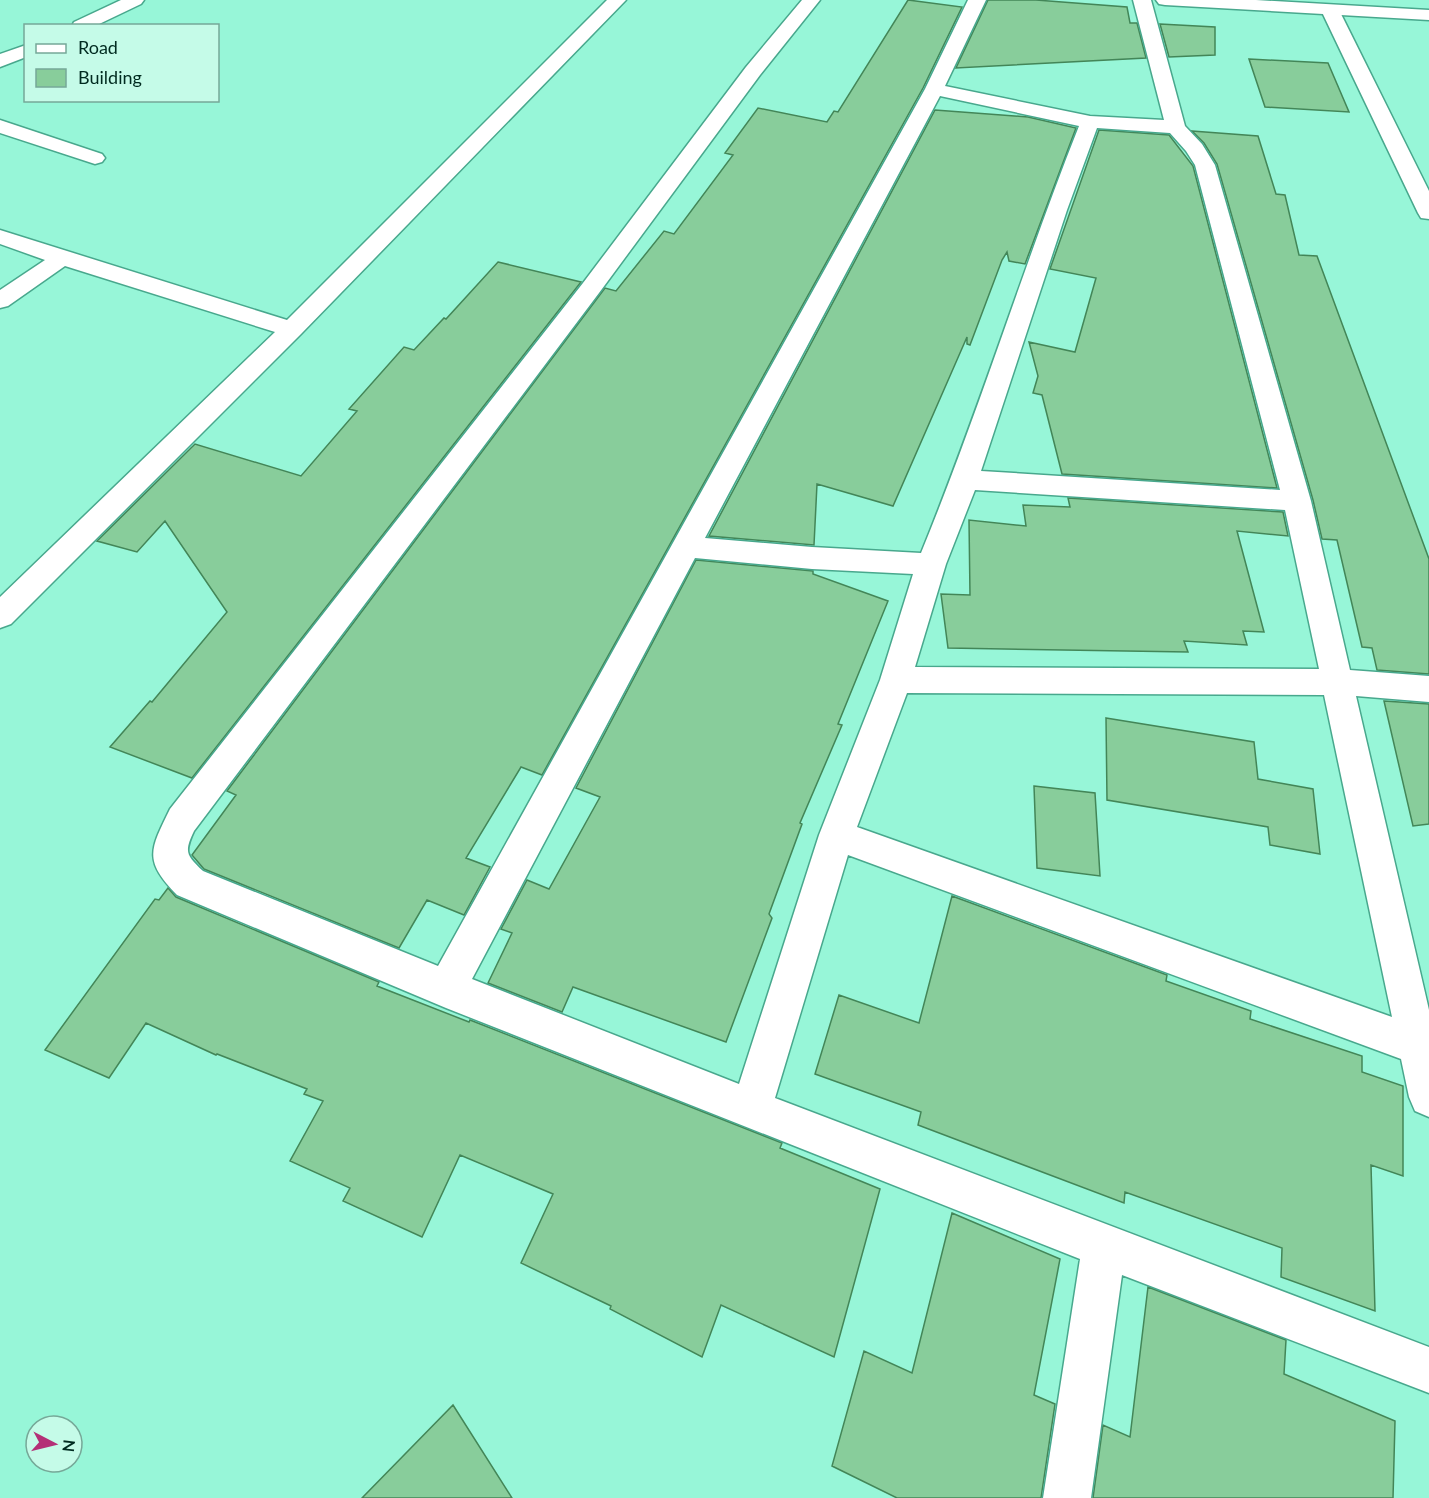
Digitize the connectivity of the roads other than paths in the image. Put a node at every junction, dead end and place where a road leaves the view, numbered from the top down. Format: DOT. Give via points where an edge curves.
graph roads {
  1 [pos="135,0"];
  2 [pos="617,0"];
  3 [pos="811,0"];
  4 [pos="977,0"];
  5 [pos="1142,0"];
  6 [pos="1165,0"];
  7 [pos="1330,10"];
  8 [pos="1429,15"];
  9 [pos="84,24"];
  10 [pos="24,51"];
  11 [pos="0,62"];
  12 [pos="934,89"];
  13 [pos="1090,122"];
  14 [pos="0,126"];
  15 [pos="1176,127"];
  16 [pos="95,158"];
  17 [pos="1429,213"];
  18 [pos="0,237"];
  19 [pos="62,258"];
  20 [pos="0,301"];
  21 [pos="292,329"];
  22 [pos="965,480"];
  23 [pos="1297,501"];
  24 [pos="685,547"];
  25 [pos="931,564"];
  26 [pos="0,616"];
  27 [pos="896,680"];
  28 [pos="1338,682"];
  29 [pos="1429,689"];
  30 [pos="837,835"];
  31 [pos="446,989"];
  32 [pos="1418,1046"];
  33 [pos="1429,1097"];
  34 [pos="752,1108"];
  35 [pos="1104,1247"];
  36 [pos="1429,1370"];
  37 [pos="1067,1498"];
  1 -- 9 [label="street"];
  2 -- 21 [label="street"];
  3 -- 31 [label="street" via="182,820 170,845 172,865 190,883"];
  4 -- 12 [label="street"];
  5 -- 15 [label="street"];
  6 -- 7 [label="street"];
  7 -- 8 [label="street"];
  7 -- 17 [label="street"];
  10 -- 11 [label="street"];
  12 -- 13 [label="street"];
  12 -- 24 [label="street"];
  13 -- 15 [label="street"];
  13 -- 22 [label="street" via="1056,210"];
  14 -- 16 [label="street"];
  15 -- 23 [label="street" via="1205,165"];
  18 -- 19 [label="street"];
  19 -- 20 [label="street"];
  19 -- 21 [label="street"];
  21 -- 26 [label="street"];
  22 -- 23 [label="street"];
  22 -- 25 [label="street"];
  23 -- 28 [label="street"];
  24 -- 25 [label="street"];
  24 -- 31 [label="street"];
  25 -- 27 [label="street"];
  27 -- 28 [label="street"];
  27 -- 30 [label="street"];
  28 -- 29 [label="street"];
  28 -- 32 [label="street"];
  30 -- 32 [label="street"];
  30 -- 34 [label="street"];
  31 -- 34 [label="street"];
  32 -- 33 [label="street"];
  34 -- 35 [label="street"];
  35 -- 36 [label="street"];
  35 -- 37 [label="street"];
}
